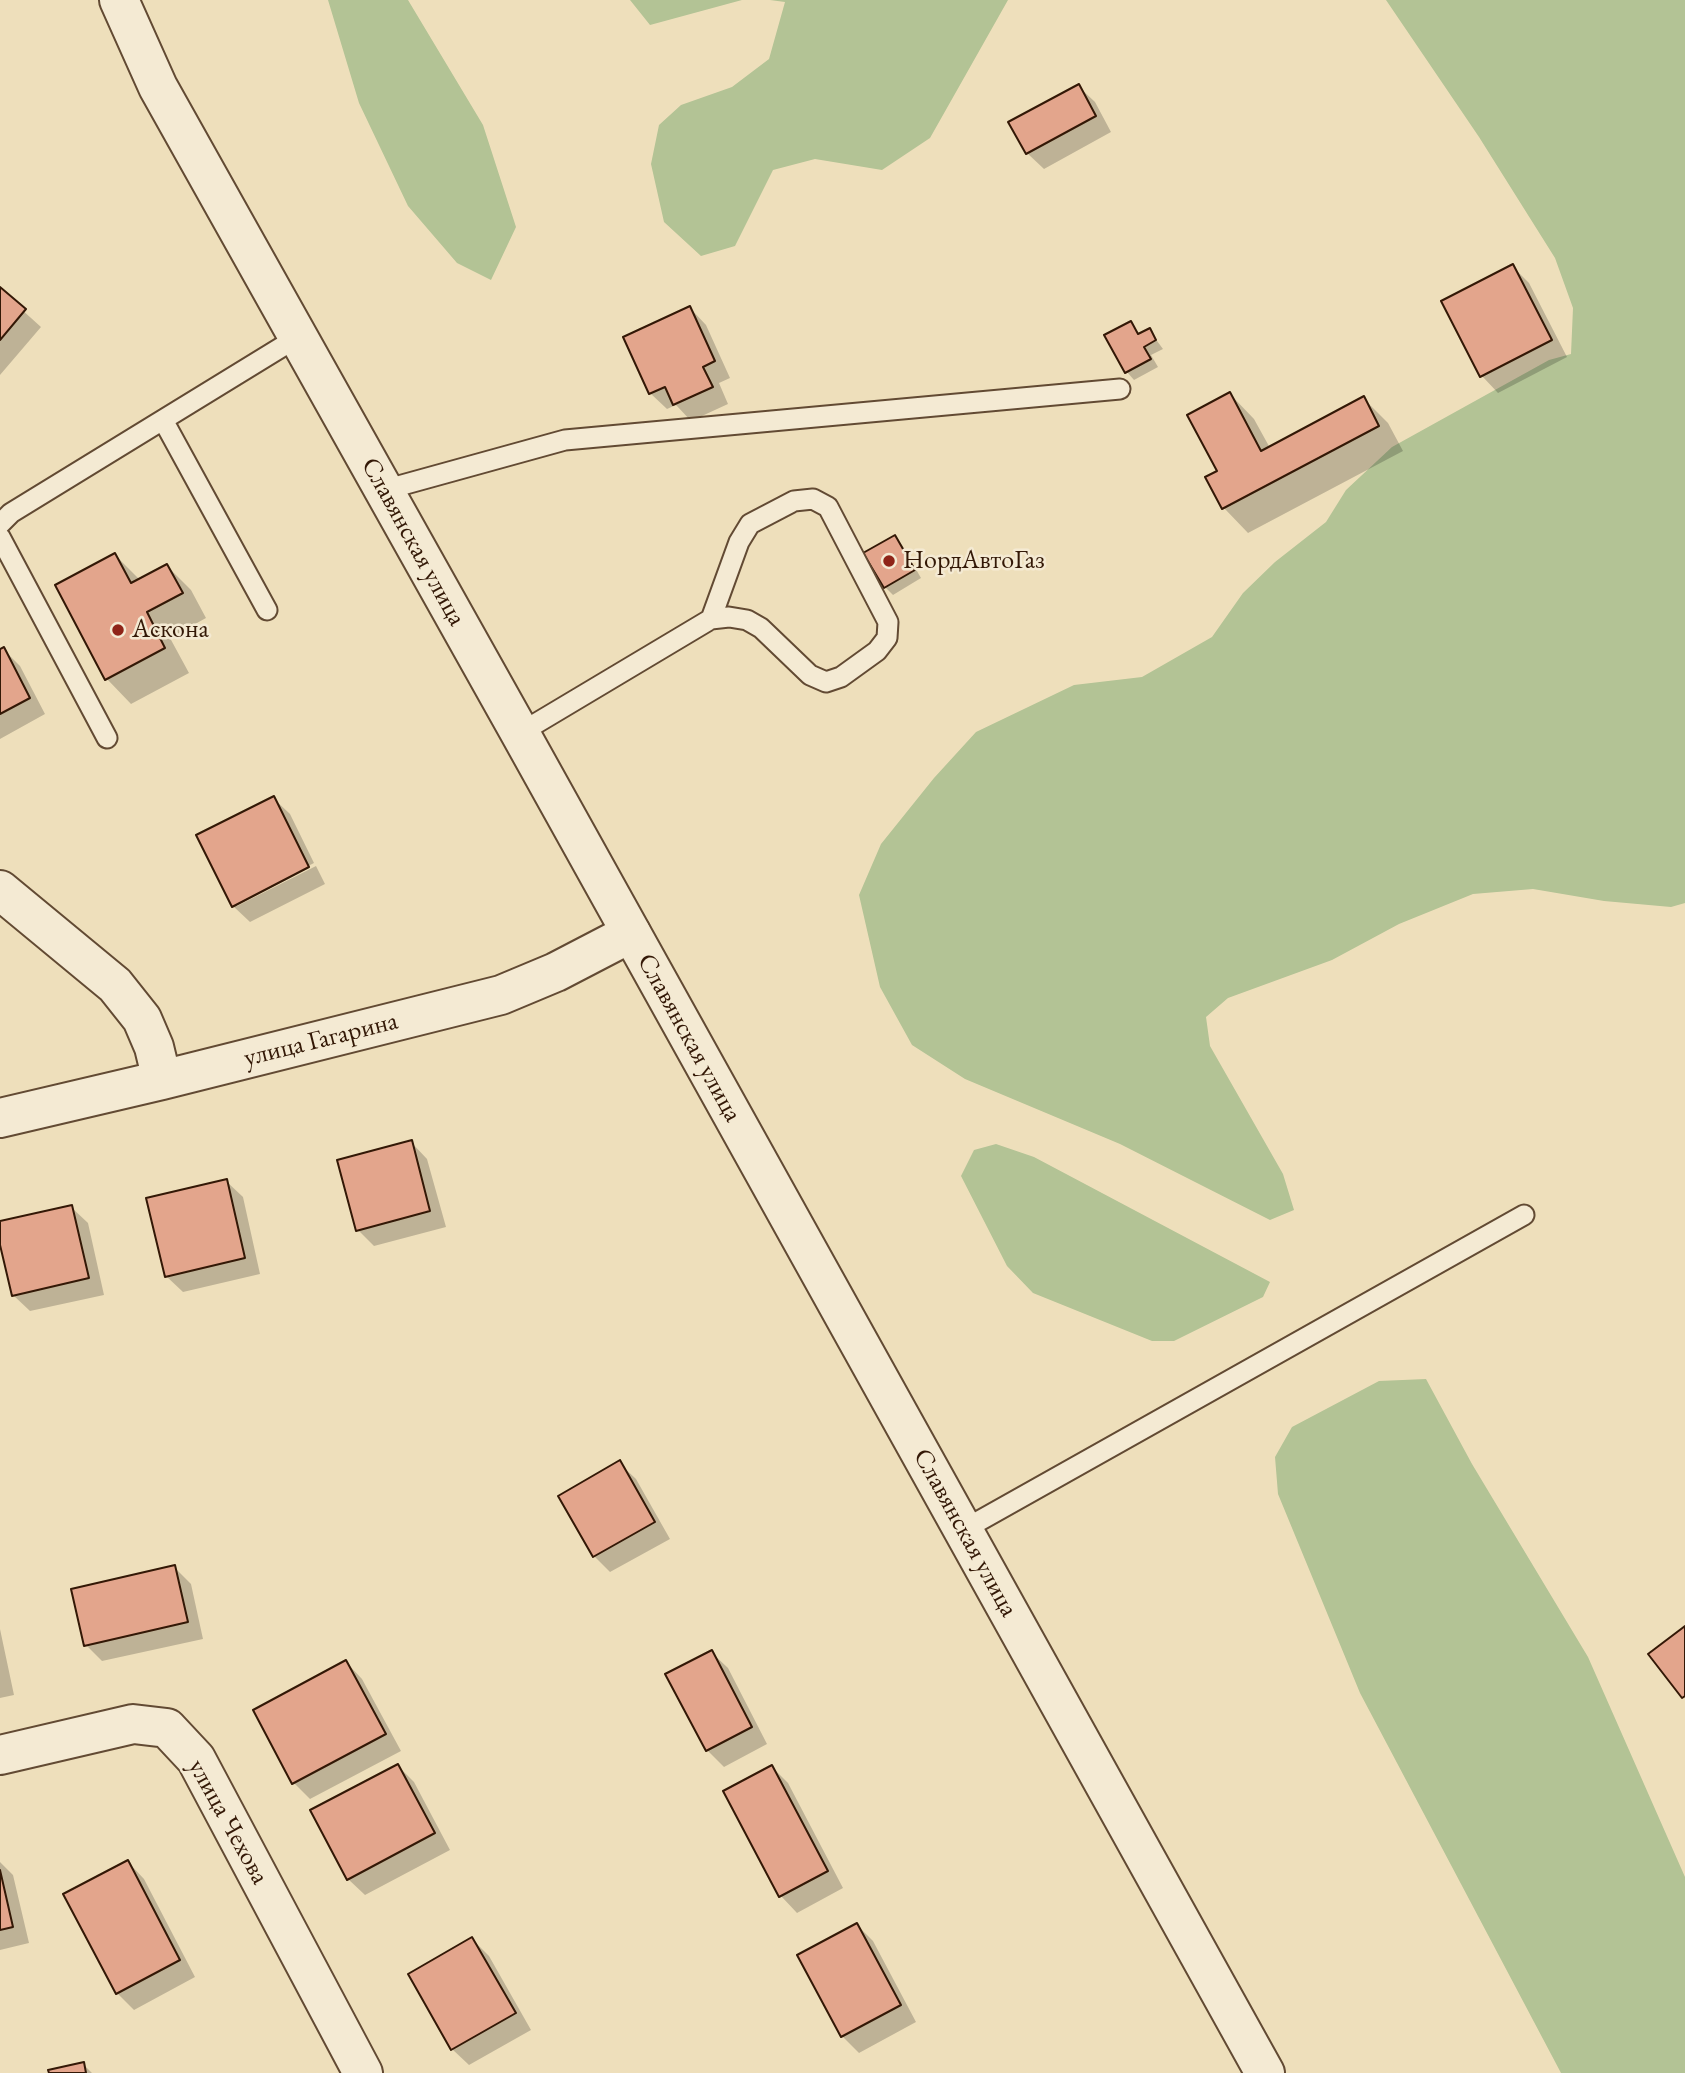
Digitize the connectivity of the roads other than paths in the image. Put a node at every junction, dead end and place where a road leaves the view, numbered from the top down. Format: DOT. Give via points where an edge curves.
graph roads {
  1 [pos="119,0"];
  2 [pos="298,337"];
  3 [pos="1120,389"];
  4 [pos="163,420"];
  5 [pos="384,490"];
  6 [pos="0,524"];
  7 [pos="0,537"];
  8 [pos="267,610"];
  9 [pos="711,619"];
  10 [pos="520,733"];
  11 [pos="107,738"];
  12 [pos="0,890"];
  13 [pos="631,933"];
  14 [pos="162,1080"];
  15 [pos="0,1118"];
  16 [pos="1524,1215"];
  17 [pos="963,1530"];
  18 [pos="0,1755"];
  19 [pos="363,2073"];
  20 [pos="1265,2073"];
  1 -- 2 [label="street, Славянская улица" via="158,87"];
  2 -- 4 [label="lane"];
  2 -- 5 [label="street, Славянская улица"];
  3 -- 5 [label="lane" via="565,440"];
  4 -- 6 [label="lane"];
  4 -- 8 [label="lane"];
  5 -- 10 [label="street, Славянская улица"];
  7 -- 11 [label="lane"];
  9 -- 9 [label="lane" via="747,620 810,675 826,682 841,677 877,651 887,638 888,622 828,507 813,499 794,500 750,524"];
  9 -- 10 [label="lane"];
  10 -- 13 [label="street, Славянская улица"];
  12 -- 14 [label="street" via="115,985 142,1018"];
  13 -- 14 [label="street, улица Гагарина" via="500,995"];
  13 -- 17 [label="street, Славянская улица"];
  14 -- 15 [label="street, улица Гагарина"];
  16 -- 17 [label="lane"];
  17 -- 20 [label="street, Славянская улица"];
  18 -- 19 [label="street, улица Чехова" via="133,1724 167,1728 196,1759"];
}
